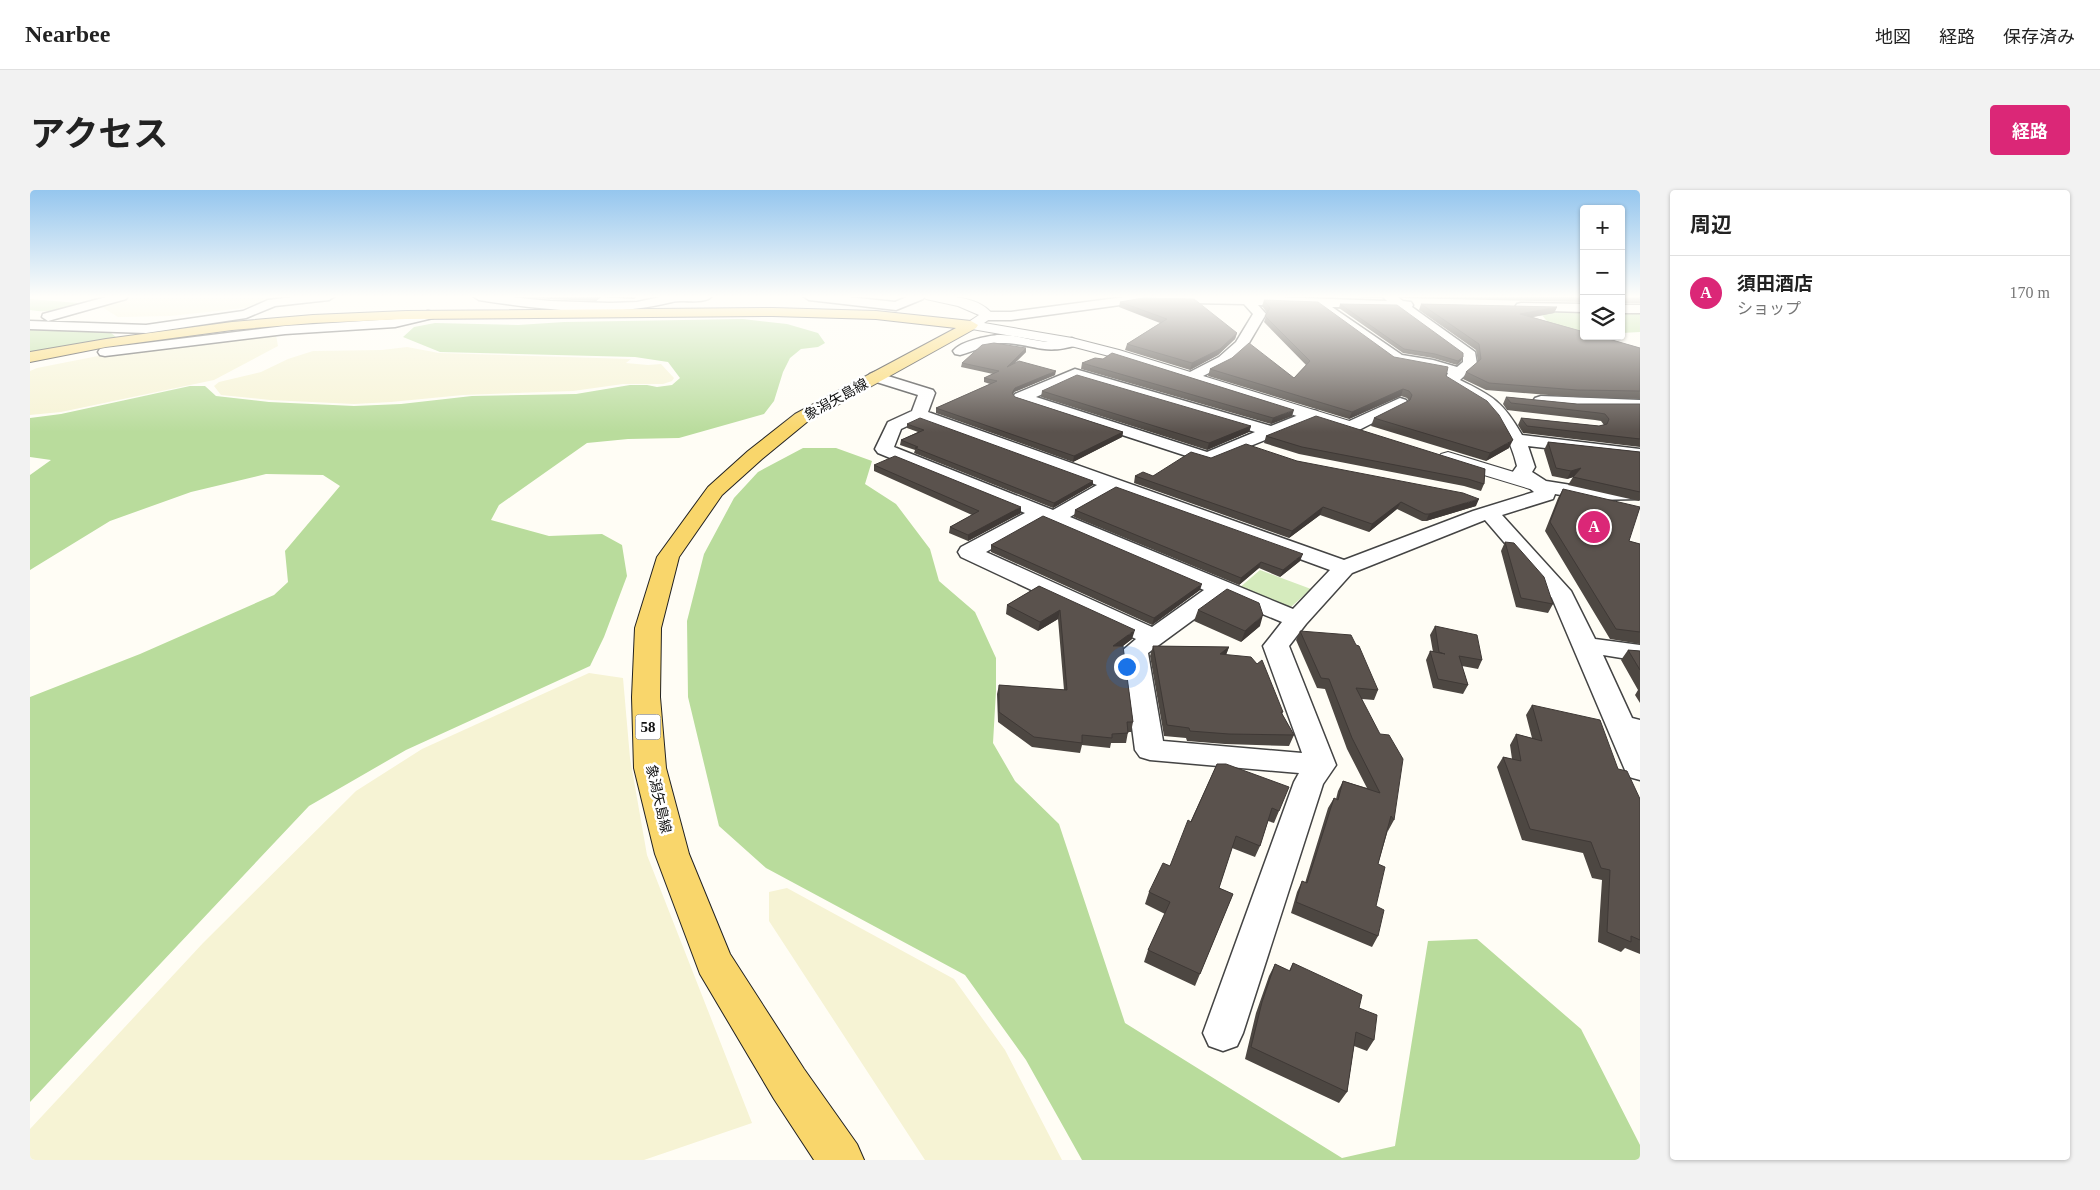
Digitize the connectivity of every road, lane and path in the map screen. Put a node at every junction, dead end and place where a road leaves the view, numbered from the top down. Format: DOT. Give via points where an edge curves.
graph roads {
  1 [pos="119,341"];
  2 [pos="183,341"];
  3 [pos="941,341"];
  4 [pos="986,341"];
  5 [pos="1013,341"];
  6 [pos="1068,341"];
  7 [pos="1243,341"];
  8 [pos="1374,341"];
  9 [pos="1451,341"];
  10 [pos="1072,342"];
  11 [pos="960,351"];
  12 [pos="105,352"];
  13 [pos="30,357"];
  14 [pos="1460,372"];
  15 [pos="875,377"];
  16 [pos="1191,377"];
  17 [pos="1481,396"];
  18 [pos="1503,398"];
  19 [pos="1523,400"];
  20 [pos="1400,403"];
  21 [pos="1614,403"];
  22 [pos="1640,405"];
  23 [pos="919,414"];
  24 [pos="1311,415"];
  25 [pos="1640,415"];
  26 [pos="1500,416"];
  27 [pos="1519,418"];
  28 [pos="1351,427"];
  29 [pos="1270,431"];
  30 [pos="1380,436"];
  31 [pos="1515,439"];
  32 [pos="1242,443"];
  33 [pos="1269,452"];
  34 [pos="1436,454"];
  35 [pos="1640,454"];
  36 [pos="1112,484"];
  37 [pos="1540,486"];
  38 [pos="1640,493"];
  39 [pos="1488,505"];
  40 [pos="1640,509"];
  41 [pos="1047,516"];
  42 [pos="1344,568"];
  43 [pos="1221,590"];
  44 [pos="1296,619"];
  45 [pos="1155,638"];
  46 [pos="1586,645"];
  47 [pos="1640,653"];
  48 [pos="1631,727"];
  49 [pos="1322,765"];
  50 [pos="1640,770"];
  51 [pos="1223,1033"];
  52 [pos="841,1160"];
  1 -- 13 [label="main road"];
  2 -- 12 [label="street"];
  3 -- 15 [label="main road, 象潟矢島線 / 58"];
  4 -- 11 [label="street"];
  5 -- 10 [label="street" via="1052,348"];
  6 -- 10 [label="street"];
  7 -- 16 [label="street" via="1224,360"];
  8 -- 14 [label="street" via="1398,359"];
  9 -- 14 [label="street" via="1470,355 1470,364"];
  10 -- 16 [label="street"];
  14 -- 17 [label="street" via="1452,382"];
  15 -- 23 [label="street" via="927,393"];
  15 -- 52 [label="main road, 象潟矢島線 / 58" via="801,418 714,491 668,557 648,628 646,697 650,768 672,854 714,962 788,1084"];
  16 -- 24 [label="street"];
  17 -- 18 [label="street"];
  17 -- 26 [label="street"];
  19 -- 21 [label="street"];
  20 -- 28 [label="street"];
  21 -- 22 [label="street"];
  21 -- 25 [label="street"];
  23 -- 36 [label="street"];
  23 -- 41 [label="street" via="894,426 884,450"];
  24 -- 28 [label="street"];
  24 -- 29 [label="street"];
  26 -- 27 [label="street"];
  26 -- 31 [label="street"];
  28 -- 30 [label="street"];
  29 -- 32 [label="street"];
  29 -- 32 [label="street" via="1075,374 1021,397 1208,458"];
  31 -- 35 [label="street"];
  31 -- 37 [label="street" via="1525,457 1526,467 1521,473"];
  32 -- 33 [label="street"];
  34 -- 37 [label="street"];
  36 -- 41 [label="street"];
  36 -- 42 [label="street"];
  37 -- 38 [label="street" via="1590,494"];
  37 -- 39 [label="street" via="1546,495"];
  37 -- 40 [label="street"];
  39 -- 42 [label="street" via="1424,536"];
  39 -- 46 [label="street" via="1509,537 1563,596"];
  41 -- 43 [label="street"];
  41 -- 45 [label="street" via="969,552"];
  42 -- 44 [label="street"];
  43 -- 44 [label="street"];
  43 -- 45 [label="street"];
  44 -- 49 [label="street" via="1276,646"];
  45 -- 49 [label="street" via="1135,651 1150,750"];
  46 -- 47 [label="street"];
  46 -- 48 [label="street"];
  48 -- 50 [label="street"];
  49 -- 51 [label="street" via="1309,782"];
}
